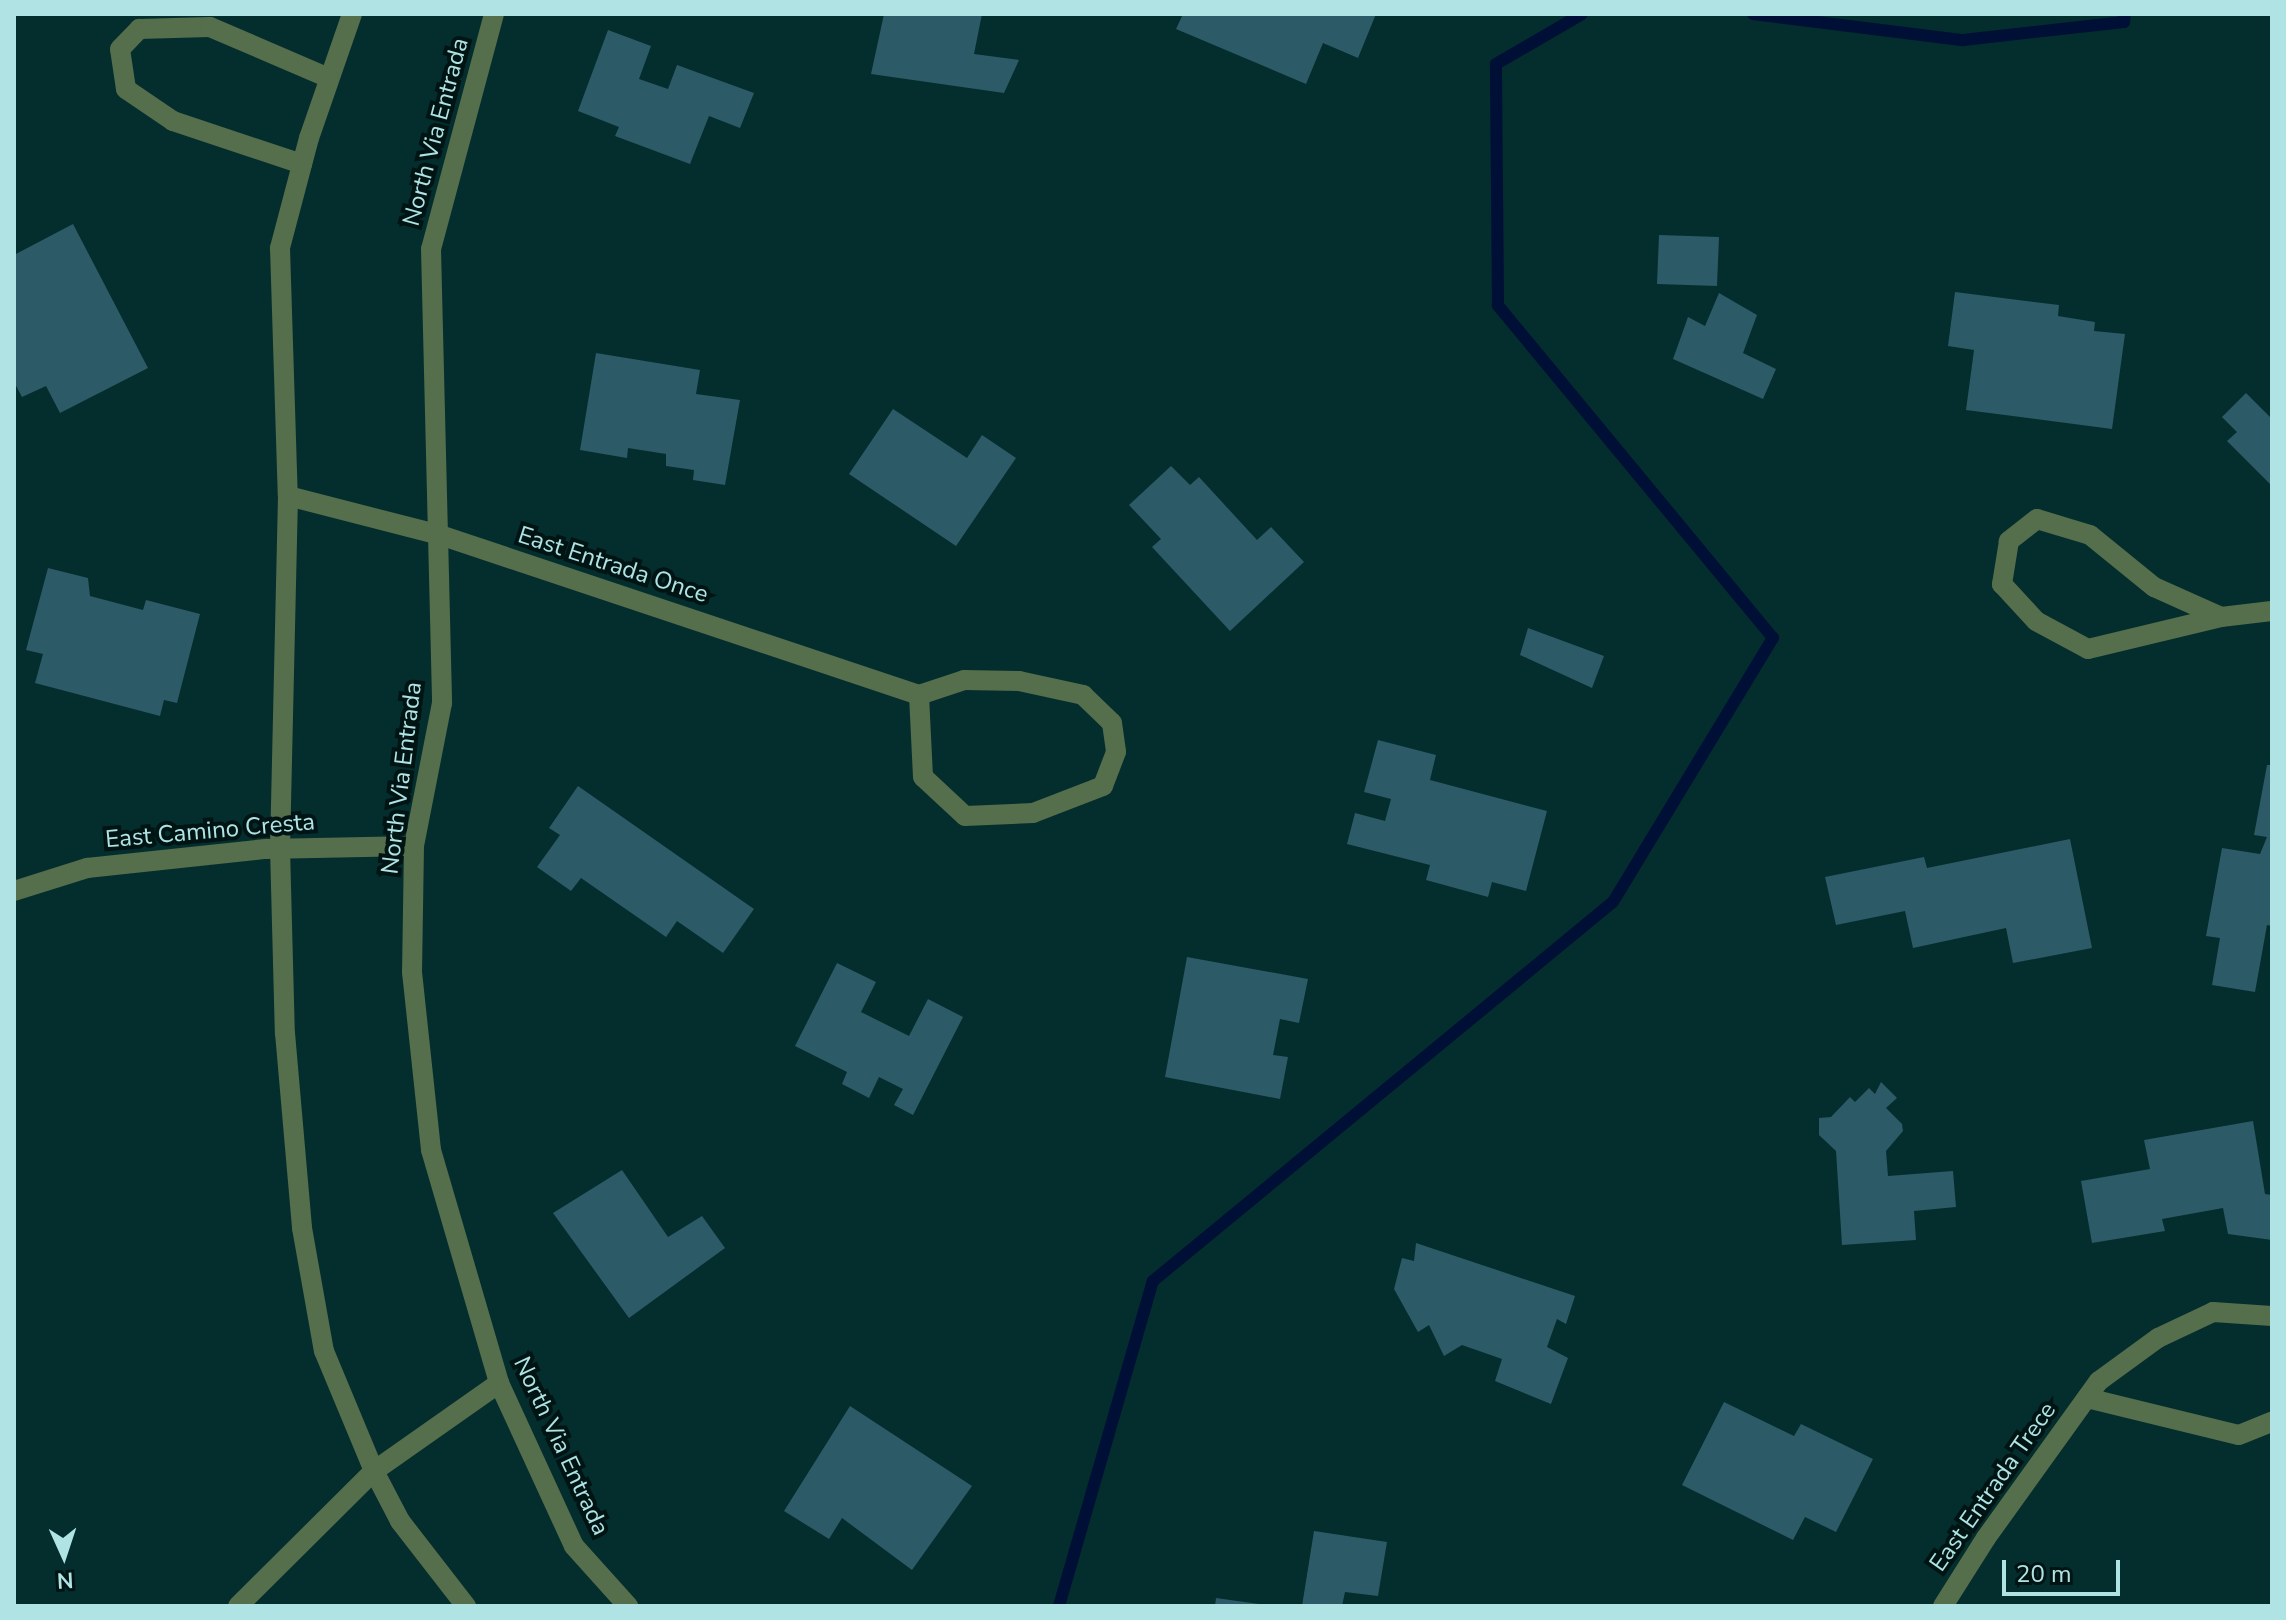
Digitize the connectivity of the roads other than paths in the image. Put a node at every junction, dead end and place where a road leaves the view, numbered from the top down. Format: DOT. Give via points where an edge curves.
graph roads {
  1 [pos="352,14"];
  2 [pos="494,14"];
  3 [pos="329,78"];
  4 [pos="302,164"];
  5 [pos="288,496"];
  6 [pos="440,535"];
  7 [pos="2272,611"];
  8 [pos="2221,617"];
  9 [pos="919,695"];
  10 [pos="414,846"];
  11 [pos="280,848"];
  12 [pos="14,891"];
  13 [pos="2272,1316"];
  14 [pos="499,1383"];
  15 [pos="2087,1398"];
  16 [pos="2272,1422"];
  17 [pos="374,1471"];
  18 [pos="238,1606"];
  19 [pos="466,1606"];
  20 [pos="628,1606"];
  21 [pos="1943,1606"];
  1 -- 3 [label="street"];
  2 -- 6 [label="street, North Via Entrada" via="431,249"];
  3 -- 4 [label="street"];
  3 -- 4 [label="street" via="210,27 139,29 120,49 126,89 173,121"];
  4 -- 5 [label="street" via="280,248"];
  5 -- 6 [label="street, East Entrada Once"];
  5 -- 11 [label="street"];
  6 -- 9 [label="street, East Entrada Once"];
  6 -- 10 [label="street, North Via Entrada" via="442,703"];
  7 -- 8 [label="street"];
  8 -- 8 [label="street" via="2154,587 2090,535 2037,519 2009,541 2002,584 2036,621 2088,649"];
  9 -- 9 [label="street" via="923,777 965,816 1033,813 1103,786 1116,752 1112,723 1083,695 1019,681 964,680"];
  10 -- 11 [label="street, East Camino Cresta"];
  10 -- 14 [label="street, North Via Entrada" via="412,972 431,1150"];
  11 -- 12 [label="street, East Camino Cresta" via="87,868"];
  11 -- 17 [label="street" via="285,1033 302,1228 324,1351"];
  13 -- 15 [label="street, East Entrada Trece" via="2213,1312 2158,1338 2099,1381"];
  14 -- 17 [label="street"];
  14 -- 20 [label="street, North Via Entrada" via="574,1546"];
  15 -- 16 [label="street, East Entrada Trece" via="2239,1435"];
  15 -- 21 [label="street, East Entrada Trece"];
  17 -- 18 [label="street"];
  17 -- 19 [label="street" via="400,1521"];
}
